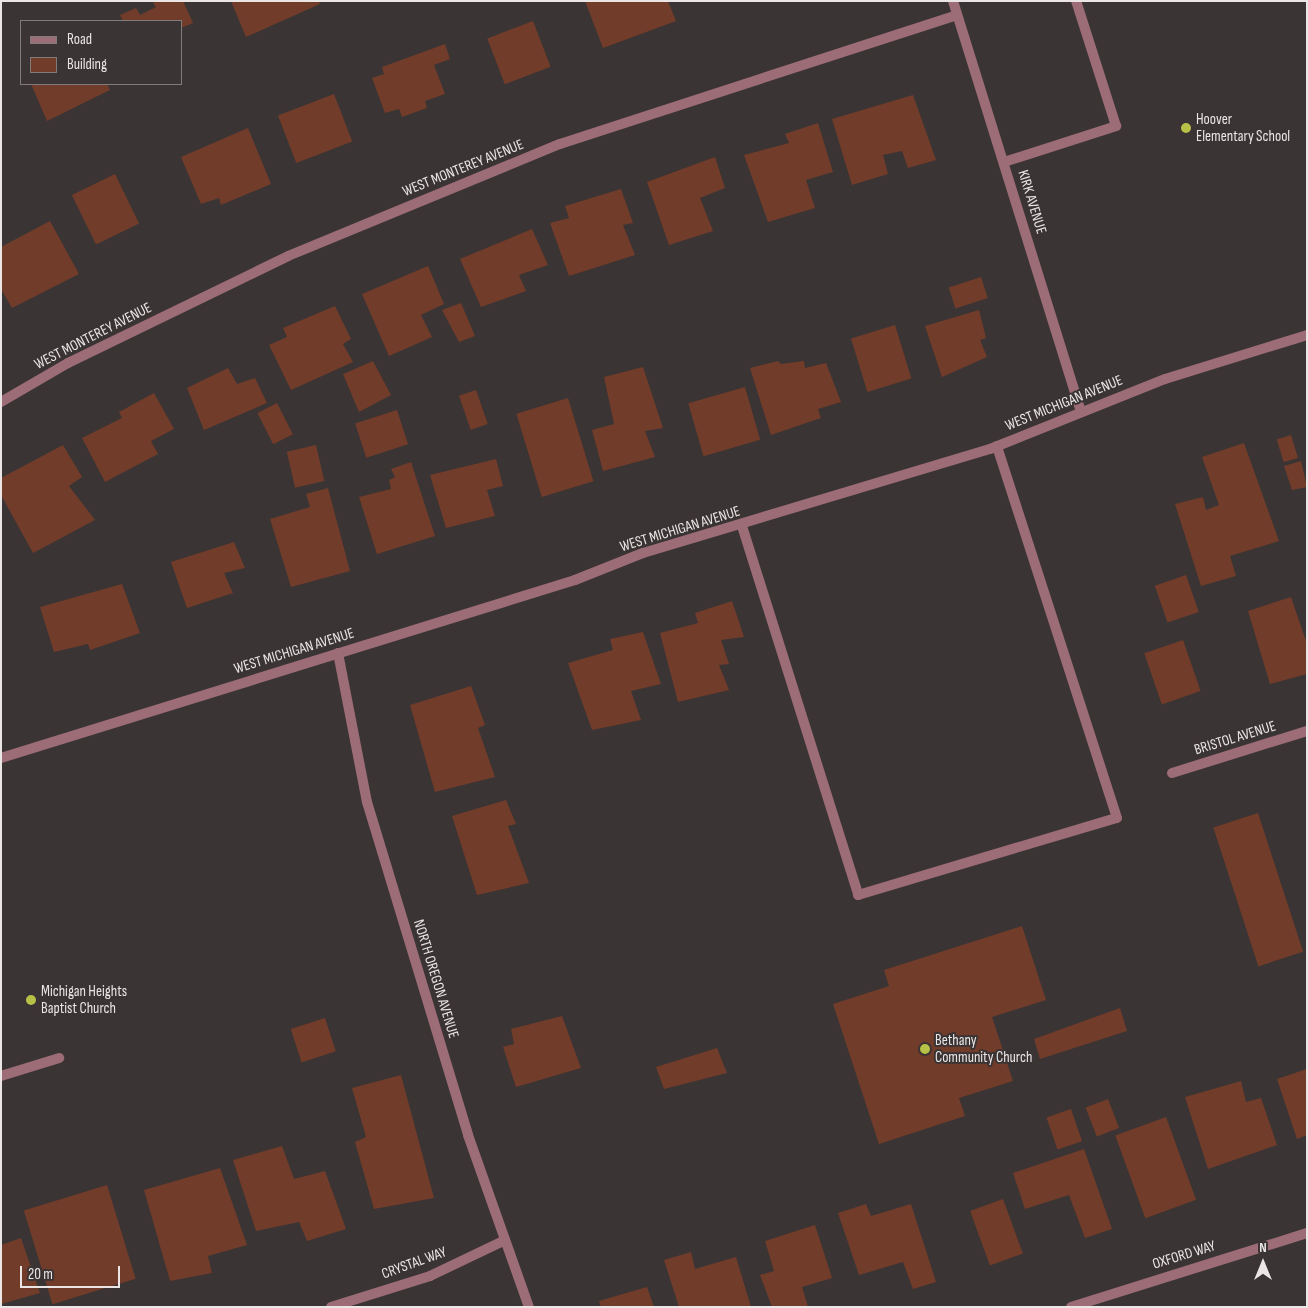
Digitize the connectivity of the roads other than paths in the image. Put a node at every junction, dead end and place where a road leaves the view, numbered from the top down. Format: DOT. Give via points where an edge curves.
graph roads {
  1 [pos="953,1"];
  2 [pos="1076,1"];
  3 [pos="958,15"];
  4 [pos="1004,162"];
  5 [pos="1307,335"];
  6 [pos="1,402"];
  7 [pos="1081,412"];
  8 [pos="997,446"];
  9 [pos="742,526"];
  10 [pos="338,653"];
  11 [pos="1307,731"];
  12 [pos="1,758"];
  13 [pos="1172,774"];
  14 [pos="59,1058"];
  15 [pos="1,1076"];
  16 [pos="1307,1233"];
  17 [pos="505,1240"];
  18 [pos="331,1307"];
  19 [pos="528,1307"];
  20 [pos="1071,1307"];
  1 -- 3 [label="street, KIRK AVENUE"];
  2 -- 4 [label="street" via="1116,126"];
  3 -- 4 [label="street, KIRK AVENUE"];
  3 -- 6 [label="street, WEST MONTEREY AVENUE" via="560,144 288,256 68,363"];
  4 -- 7 [label="street, KIRK AVENUE"];
  5 -- 7 [label="street, WEST MICHIGAN AVENUE" via="1166,379"];
  7 -- 8 [label="street, WEST MICHIGAN AVENUE"];
  8 -- 9 [label="street, WEST MICHIGAN AVENUE"];
  8 -- 9 [label="street" via="1117,818 858,895"];
  9 -- 10 [label="street, WEST MICHIGAN AVENUE" via="643,553 575,580"];
  10 -- 12 [label="street, WEST MICHIGAN AVENUE"];
  10 -- 17 [label="street, NORTH OREGON AVENUE" via="367,802 468,1135"];
  11 -- 13 [label="street, BRISTOL AVENUE"];
  14 -- 15 [label="street"];
  16 -- 20 [label="street, OXFORD WAY"];
  17 -- 18 [label="street, CRYSTAL WAY" via="430,1276"];
  17 -- 19 [label="street, NORTH OREGON AVENUE"];
}
